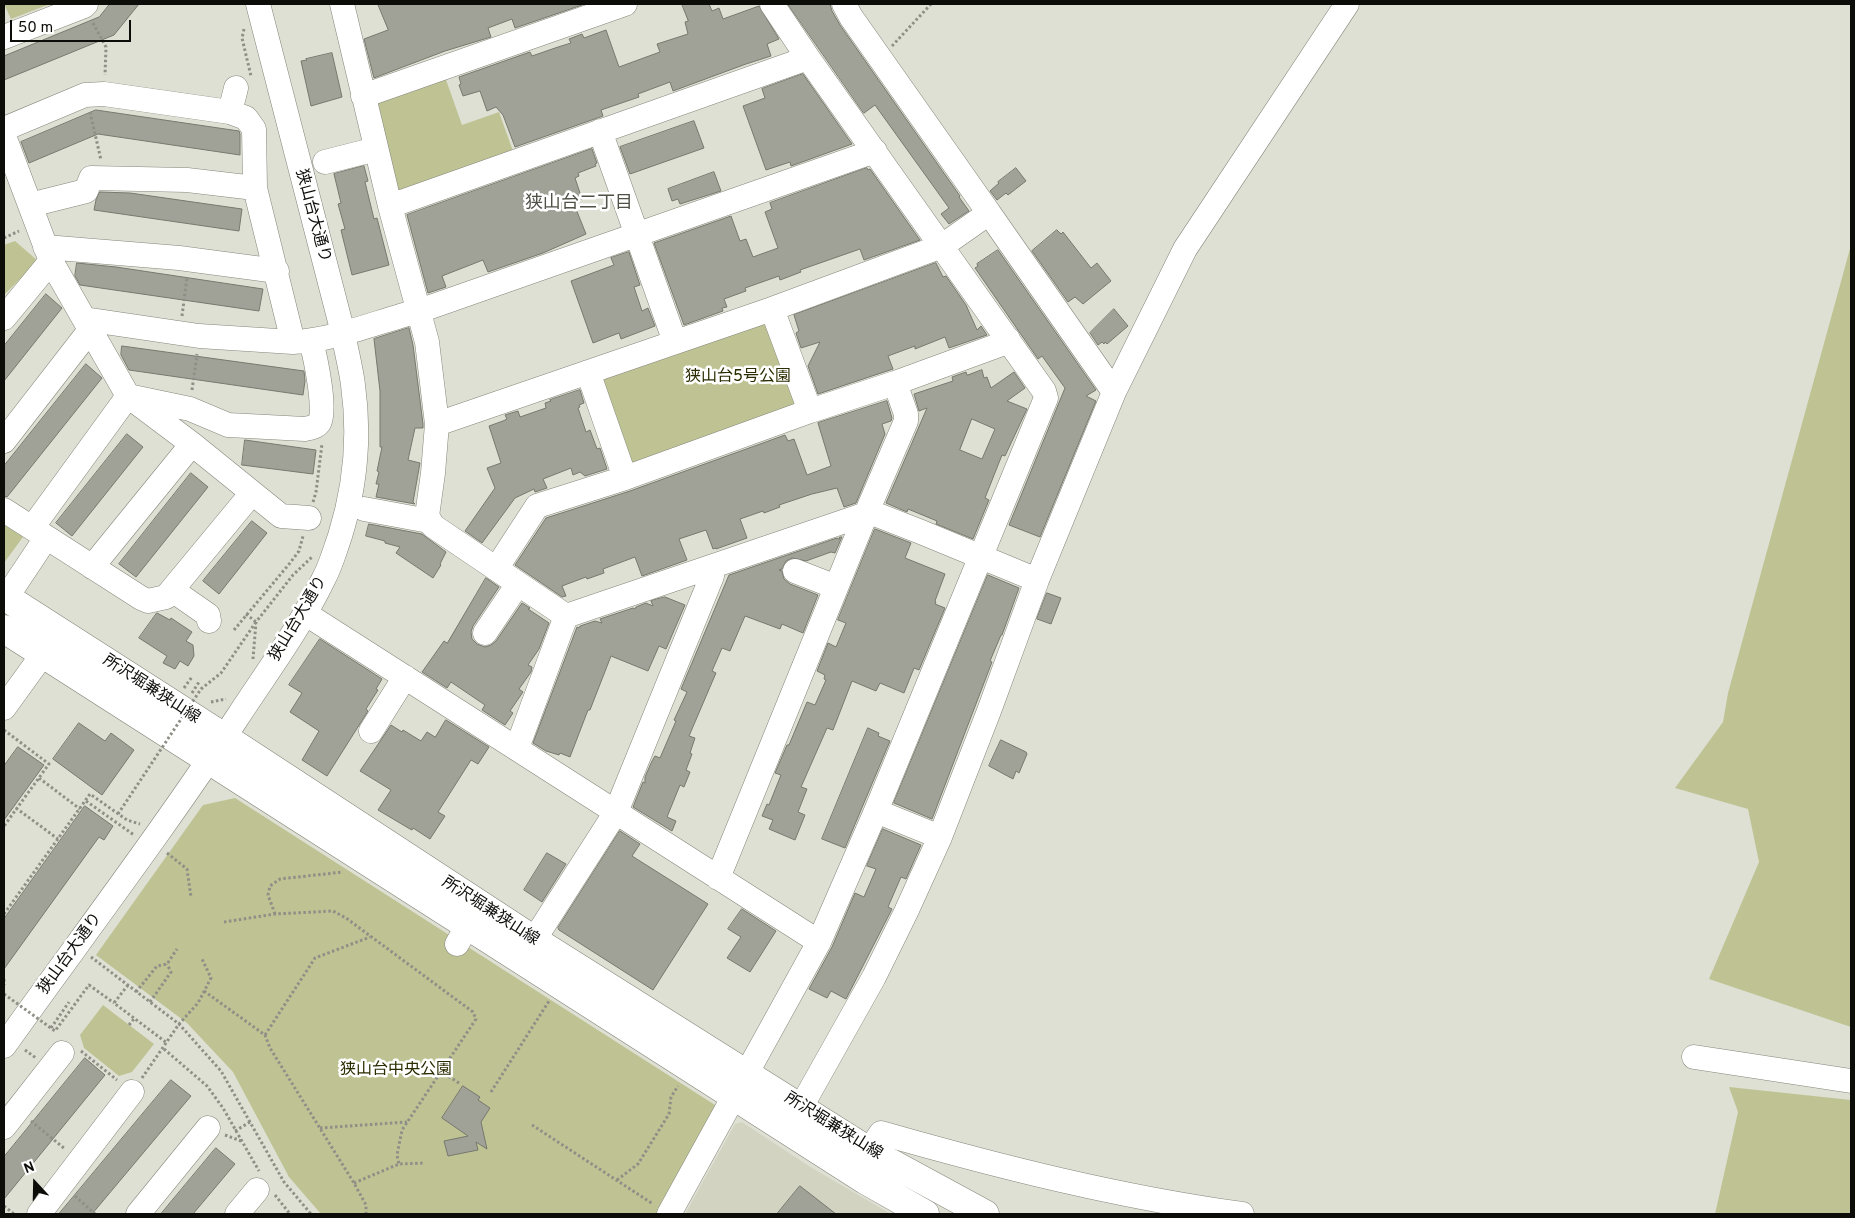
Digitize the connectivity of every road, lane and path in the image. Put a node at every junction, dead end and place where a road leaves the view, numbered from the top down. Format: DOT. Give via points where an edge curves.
graph roads {
  1 [pos="258,4"];
  2 [pos="342,4"];
  3 [pos="625,4"];
  4 [pos="772,4"];
  5 [pos="844,4"];
  6 [pos="931,4"];
  7 [pos="1347,4"];
  8 [pos="85,5"];
  9 [pos="4,37"];
  10 [pos="808,58"];
  11 [pos="880,59"];
  12 [pos="236,88"];
  13 [pos="95,94"];
  14 [pos="363,96"];
  15 [pos="230,112"];
  16 [pos="4,129"];
  17 [pos="600,132"];
  18 [pos="4,136"];
  19 [pos="376,149"];
  20 [pos="875,151"];
  21 [pos="325,162"];
  22 [pos="10,170"];
  23 [pos="106,177"];
  24 [pos="255,188"];
  25 [pos="30,204"];
  26 [pos="390,206"];
  27 [pos="989,213"];
  28 [pos="637,235"];
  29 [pos="942,246"];
  30 [pos="48,254"];
  31 [pos="190,260"];
  32 [pos="276,271"];
  33 [pos="772,309"];
  34 [pos="419,311"];
  35 [pos="4,318"];
  36 [pos="87,324"];
  37 [pos="343,333"];
  38 [pos="189,335"];
  39 [pos="1008,339"];
  40 [pos="302,342"];
  41 [pos="674,342"];
  42 [pos="588,372"];
  43 [pos="895,383"];
  44 [pos="1114,392"];
  45 [pos="128,396"];
  46 [pos="190,409"];
  47 [pos="810,411"];
  48 [pos="437,424"];
  49 [pos="316,426"];
  50 [pos="4,441"];
  51 [pos="192,444"];
  52 [pos="625,478"];
  53 [pos="252,493"];
  54 [pos="364,509"];
  55 [pos="4,510"];
  56 [pos="866,514"];
  57 [pos="309,518"];
  58 [pos="429,521"];
  59 [pos="39,533"];
  60 [pos="316,553"];
  61 [pos="980,557"];
  62 [pos="92,567"];
  63 [pos="712,568"];
  64 [pos="496,569"];
  65 [pos="795,570"];
  66 [pos="1037,580"];
  67 [pos="518,584"];
  68 [pos="836,588"];
  69 [pos="172,590"];
  70 [pos="5,597"];
  71 [pos="246,614"];
  72 [pos="306,614"];
  73 [pos="566,616"];
  74 [pos="209,621"];
  75 [pos="256,622"];
  76 [pos="4,629"];
  77 [pos="234,630"];
  78 [pos="485,633"];
  79 [pos="43,654"];
  80 [pos="259,656"];
  81 [pos="405,677"];
  82 [pos="199,682"];
  83 [pos="196,697"];
  84 [pos="230,698"];
  85 [pos="187,700"];
  86 [pos="204,704"];
  87 [pos="196,706"];
  88 [pos="4,708"];
  89 [pos="4,730"];
  90 [pos="371,731"];
  91 [pos="224,737"];
  92 [pos="517,748"];
  93 [pos="208,759"];
  94 [pos="39,778"];
  95 [pos="86,801"];
  96 [pos="16,808"];
  97 [pos="80,809"];
  98 [pos="876,811"];
  99 [pos="616,812"];
  100 [pos="118,814"];
  101 [pos="142,825"];
  102 [pos="4,826"];
  103 [pos="134,836"];
  104 [pos="940,837"];
  105 [pos="58,839"];
  106 [pos="165,851"];
  107 [pos="350,870"];
  108 [pos="718,878"];
  109 [pos="191,897"];
  110 [pos="4,914"];
  111 [pos="274,914"];
  112 [pos="224,922"];
  113 [pos="371,937"];
  114 [pos="534,940"];
  115 [pos="819,942"];
  116 [pos="177,949"];
  117 [pos="90,957"];
  118 [pos="202,959"];
  119 [pos="167,964"];
  120 [pos="4,979"];
  121 [pos="4,985"];
  122 [pos="128,985"];
  123 [pos="204,991"];
  124 [pos="136,992"];
  125 [pos="4,994"];
  126 [pos="553,994"];
  127 [pos="69,1002"];
  128 [pos="150,1002"];
  129 [pos="114,1003"];
  130 [pos="134,1019"];
  131 [pos="179,1024"];
  132 [pos="129,1025"];
  133 [pos="51,1028"];
  134 [pos="265,1035"];
  135 [pos="167,1043"];
  136 [pos="4,1046"];
  137 [pos="164,1048"];
  138 [pos="70,1051"];
  139 [pos="1694,1057"];
  140 [pos="440,1071"];
  141 [pos="1851,1081"];
  142 [pos="459,1083"];
  143 [pos="740,1084"];
  144 [pos="679,1085"];
  145 [pos="132,1092"];
  146 [pos="490,1092"];
  147 [pos="801,1107"];
  148 [pos="11,1119"];
  149 [pos="250,1122"];
  150 [pos="408,1122"];
  151 [pos="532,1126"];
  152 [pos="208,1128"];
  153 [pos="320,1128"];
  154 [pos="235,1131"];
  155 [pos="869,1151"];
  156 [pos="80,1161"];
  157 [pos="425,1163"];
  158 [pos="399,1164"];
  159 [pos="617,1180"];
  160 [pos="354,1183"];
  161 [pos="264,1185"];
  162 [pos="62,1186"];
  163 [pos="4,1206"];
  164 [pos="664,1211"];
  165 [pos="310,1213"];
  166 [pos="14,1214"];
  167 [pos="39,1214"];
  168 [pos="95,1214"];
  169 [pos="138,1214"];
  170 [pos="236,1214"];
  171 [pos="290,1214"];
  172 [pos="366,1214"];
  173 [pos="925,1214"];
  174 [pos="985,1214"];
  175 [pos="1242,1214"];
  1 -- 37 [label="street, 狭山台大通り"];
  2 -- 14 [label="street"];
  3 -- 14 [label="street"];
  4 -- 10 [label="street"];
  5 -- 11 [label="street"];
  6 -- 11 [label="path"];
  7 -- 44 [label="street" via="1185,249"];
  8 -- 9 [label="street"];
  8 -- 13 [label="path" via="106,47"];
  10 -- 17 [label="street"];
  10 -- 20 [label="street"];
  11 -- 27 [label="street"];
  12 -- 15 [label="street"];
  13 -- 15 [label="street"];
  13 -- 16 [label="street"];
  13 -- 23 [label="path"];
  14 -- 19 [label="street"];
  15 -- 24 [label="street" via="246,118 254,129"];
  17 -- 26 [label="street"];
  17 -- 28 [label="street"];
  18 -- 22 [label="street"];
  19 -- 21 [label="street"];
  19 -- 26 [label="street"];
  20 -- 28 [label="street"];
  20 -- 29 [label="street"];
  22 -- 25 [label="street"];
  23 -- 24 [label="street" via="187,180"];
  23 -- 25 [label="street" via="91,178 86,191"];
  24 -- 32 [label="street"];
  25 -- 30 [label="street"];
  26 -- 34 [label="street"];
  27 -- 29 [label="street"];
  27 -- 44 [label="street"];
  28 -- 34 [label="street"];
  28 -- 41 [label="street"];
  29 -- 33 [label="street"];
  29 -- 39 [label="street"];
  30 -- 31 [label="street"];
  30 -- 35 [label="street"];
  30 -- 36 [label="street"];
  31 -- 32 [label="street"];
  31 -- 38 [label="path"];
  32 -- 40 [label="street"];
  33 -- 41 [label="street"];
  33 -- 47 [label="street"];
  34 -- 37 [label="street"];
  34 -- 48 [label="street" via="427,342"];
  36 -- 38 [label="street"];
  36 -- 45 [label="street"];
  36 -- 50 [label="street"];
  37 -- 40 [label="street"];
  37 -- 72 [label="street, 狭山台大通り" via="353,385 354,470 340,534 325,576"];
  38 -- 40 [label="street"];
  38 -- 46 [label="path"];
  39 -- 43 [label="street"];
  39 -- 61 [label="street" via="1046,398"];
  40 -- 49 [label="street" via="323,409"];
  41 -- 42 [label="street"];
  42 -- 48 [label="street"];
  42 -- 52 [label="street"];
  43 -- 47 [label="street"];
  43 -- 56 [label="street" via="906,421"];
  44 -- 66 [label="street"];
  45 -- 46 [label="street"];
  45 -- 51 [label="street"];
  45 -- 59 [label="street"];
  46 -- 49 [label="street" via="228,425 305,429"];
  47 -- 52 [label="street"];
  48 -- 58 [label="street"];
  49 -- 57 [label="path" via="322,437 316,492"];
  51 -- 53 [label="street"];
  51 -- 62 [label="street"];
  52 -- 64 [label="street" via="537,506"];
  53 -- 57 [label="street" via="281,516"];
  53 -- 69 [label="street"];
  54 -- 58 [label="street"];
  55 -- 59 [label="street"];
  56 -- 61 [label="street" via="875,514"];
  56 -- 63 [label="street"];
  56 -- 68 [label="street"];
  57 -- 71 [label="path" via="299,550"];
  58 -- 64 [label="street" via="440,532"];
  59 -- 62 [label="street"];
  59 -- 70 [label="street"];
  60 -- 75 [label="path" via="293,575"];
  61 -- 66 [label="street"];
  61 -- 98 [label="street"];
  62 -- 69 [label="street" via="148,601 166,597"];
  63 -- 73 [label="street"];
  63 -- 99 [label="street" via="712,576"];
  64 -- 67 [label="street"];
  65 -- 68 [label="street"];
  66 -- 104 [label="street"];
  67 -- 73 [label="street"];
  67 -- 78 [label="street"];
  68 -- 108 [label="street"];
  69 -- 74 [label="street" via="208,615"];
  70 -- 91 [label="main road, 所沢堀兼狭山線"];
  71 -- 75 [label="path"];
  71 -- 77 [label="path"];
  72 -- 81 [label="street"];
  72 -- 91 [label="street, 狭山台大通り"];
  73 -- 92 [label="street"];
  75 -- 80 [label="path" via="254,663"];
  75 -- 83 [label="path, bridge" via="221,673"];
  76 -- 79 [label="main road, 所沢堀兼狭山線"];
  79 -- 88 [label="street"];
  79 -- 93 [label="main road, 所沢堀兼狭山線"];
  81 -- 90 [label="street"];
  81 -- 92 [label="street"];
  82 -- 83 [label="path" via="192,693"];
  83 -- 100 [label="path, bridge"];
  84 -- 86 [label="path"];
  85 -- 87 [label="path"];
  89 -- 94 [label="path" via="49,764"];
  91 -- 93 [label="street, 狭山台大通り"];
  91 -- 114 [label="main road, 所沢堀兼狭山線"];
  92 -- 99 [label="street"];
  93 -- 136 [label="street, 狭山台大通り"];
  93 -- 143 [label="main road, 所沢堀兼狭山線" via="462,935"];
  94 -- 96 [label="path"];
  94 -- 97 [label="path"];
  95 -- 97 [label="path"];
  95 -- 100 [label="path" via="90,794"];
  95 -- 103 [label="path"];
  96 -- 102 [label="path"];
  96 -- 105 [label="path"];
  97 -- 105 [label="path"];
  98 -- 104 [label="street"];
  98 -- 115 [label="street"];
  99 -- 108 [label="street"];
  99 -- 114 [label="street"];
  100 -- 101 [label="path"];
  104 -- 147 [label="street" via="874,977"];
  105 -- 110 [label="path"];
  106 -- 109 [label="path" via="187,869"];
  107 -- 111 [label="path" via="280,878 270,886 268,895"];
  108 -- 115 [label="street"];
  111 -- 112 [label="path"];
  111 -- 113 [label="path" via="333,911"];
  113 -- 134 [label="path" via="315,958"];
  113 -- 140 [label="path" via="473,1012 476,1019"];
  114 -- 143 [label="main road, 所沢堀兼狭山線"];
  115 -- 143 [label="street"];
  116 -- 119 [label="path"];
  117 -- 122 [label="path"];
  118 -- 123 [label="path" via="211,978"];
  119 -- 124 [label="path" via="157,966"];
  119 -- 128 [label="path" via="171,972"];
  120 -- 121 [label="path"];
  122 -- 124 [label="path"];
  122 -- 129 [label="path"];
  123 -- 131 [label="path"];
  123 -- 134 [label="path"];
  124 -- 128 [label="path"];
  125 -- 133 [label="path, bridge"];
  126 -- 146 [label="path"];
  127 -- 133 [label="path"];
  128 -- 131 [label="path"];
  129 -- 130 [label="path"];
  129 -- 133 [label="path, bridge" via="90,985 55,1031"];
  130 -- 132 [label="path"];
  130 -- 135 [label="path"];
  131 -- 135 [label="path"];
  131 -- 149 [label="path" via="222,1072"];
  134 -- 153 [label="path"];
  135 -- 137 [label="path"];
  137 -- 145 [label="path"];
  137 -- 154 [label="path" via="208,1086"];
  138 -- 145 [label="path"];
  138 -- 148 [label="street"];
  139 -- 141 [label="street"];
  140 -- 142 [label="path"];
  140 -- 150 [label="path"];
  143 -- 147 [label="main road, 所沢堀兼狭山線"];
  143 -- 164 [label="street"];
  143 -- 173 [label="main road, 所沢堀兼狭山線" via="865,1180"];
  144 -- 159 [label="path" via="672,1097 669,1114 638,1164"];
  145 -- 156 [label="street"];
  147 -- 155 [label="main road, 所沢堀兼狭山線"];
  148 -- 156 [label="path"];
  149 -- 154 [label="path"];
  149 -- 165 [label="path" via="284,1182"];
  150 -- 153 [label="path"];
  150 -- 158 [label="path" via="397,1148"];
  151 -- 159 [label="path"];
  152 -- 169 [label="street"];
  153 -- 160 [label="path"];
  154 -- 161 [label="path"];
  155 -- 174 [label="main road, 所沢堀兼狭山線"];
  155 -- 175 [label="street" via="881,1133 1040,1176"];
  156 -- 162 [label="street"];
  157 -- 158 [label="path"];
  158 -- 160 [label="path"];
  159 -- 164 [label="path"];
  160 -- 172 [label="path" via="366,1205"];
  161 -- 170 [label="street"];
  161 -- 171 [label="path"];
  162 -- 167 [label="street"];
  162 -- 168 [label="path"];
  163 -- 166 [label="path"];
}
